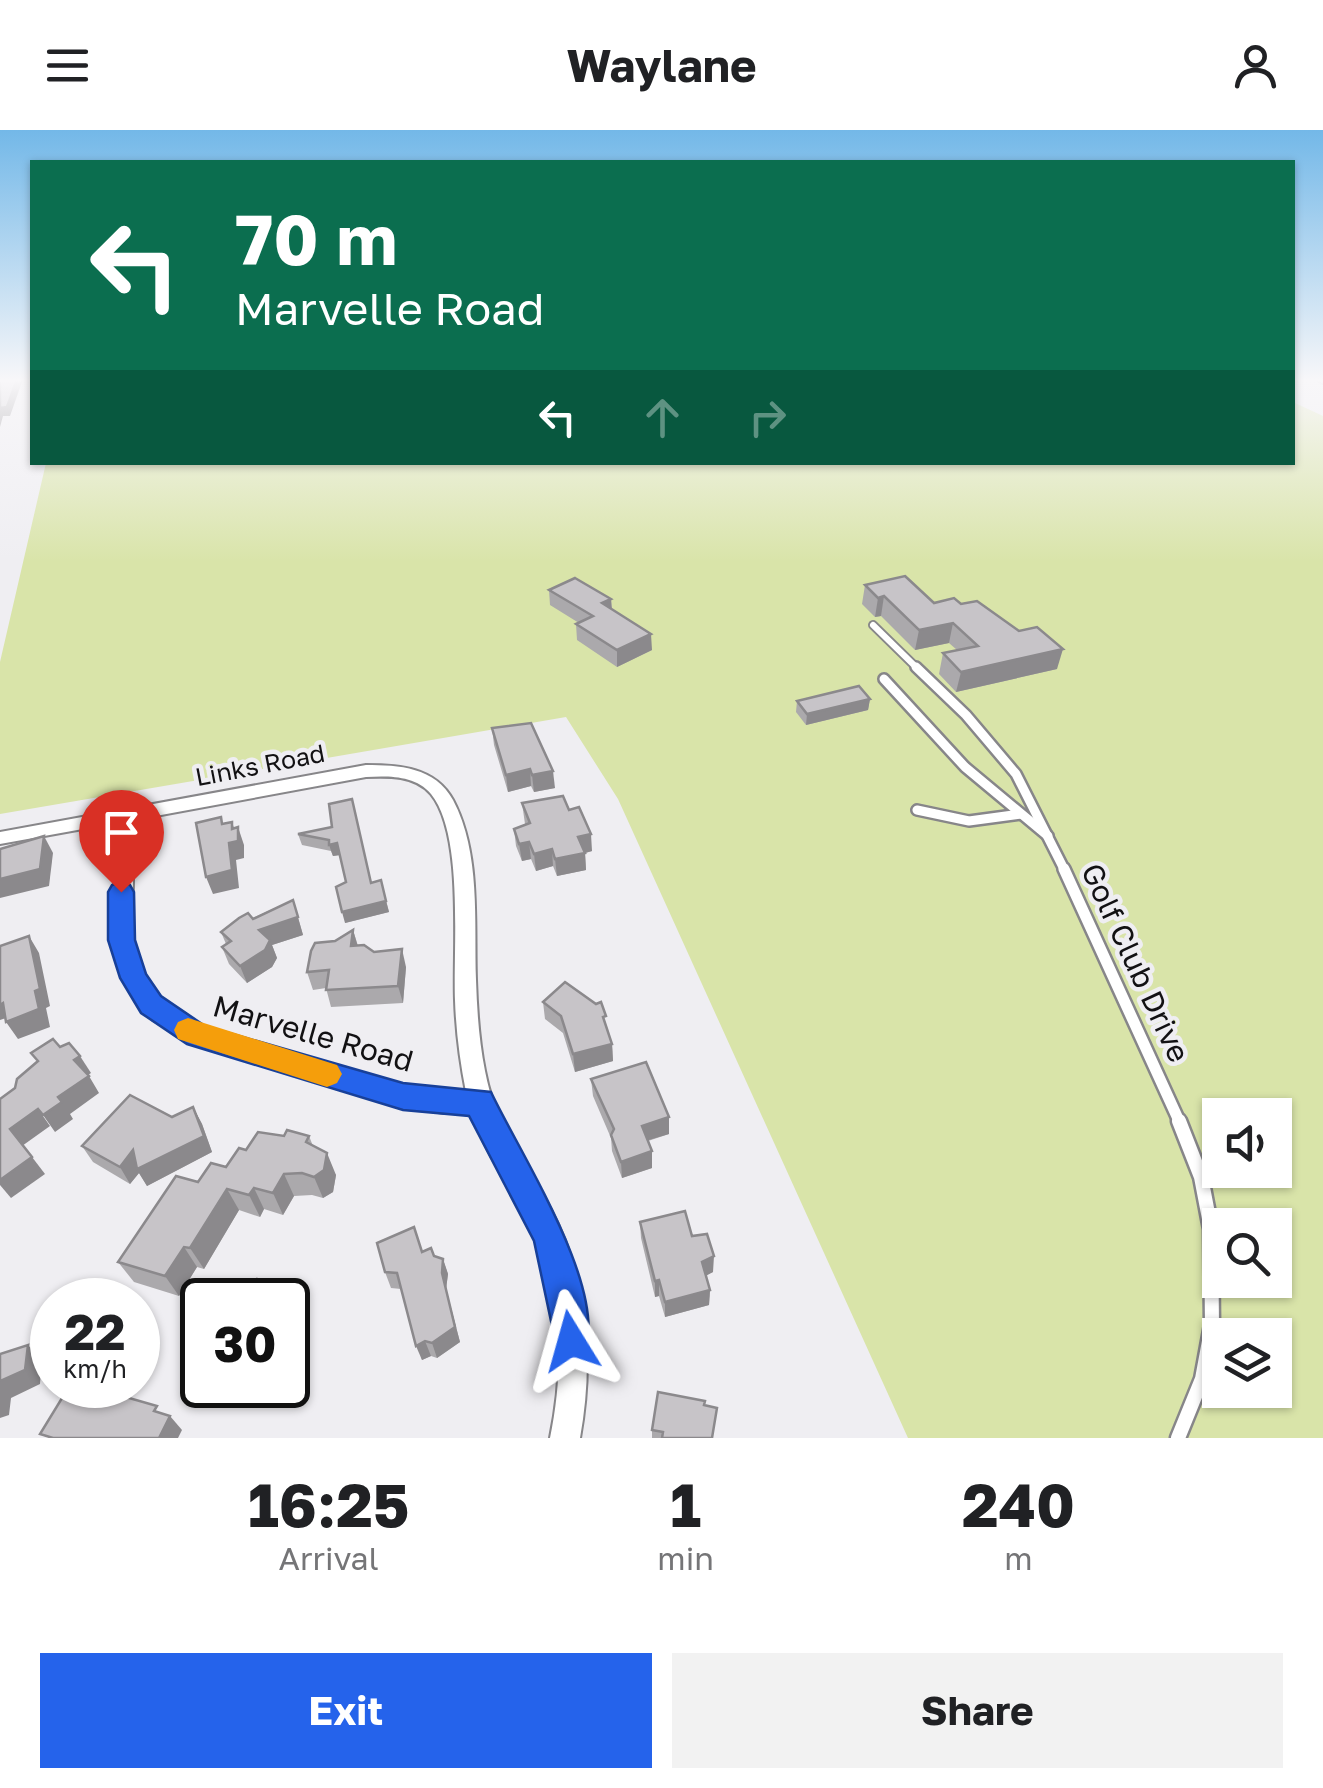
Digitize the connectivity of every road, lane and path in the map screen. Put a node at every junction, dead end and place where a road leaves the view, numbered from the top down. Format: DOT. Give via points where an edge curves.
graph roads {
  1 [pos="872,624"];
  2 [pos="884,679"];
  3 [pos="917,810"];
  4 [pos="1021,814"];
  5 [pos="125,816"];
  6 [pos="0,838"];
  7 [pos="1050,838"];
  8 [pos="480,1102"];
  9 [pos="565,1438"];
  10 [pos="1178,1438"];
  1 -- 7 [label="lane, Golf Club Drive" via="1016,774"];
  2 -- 4 [label="lane" via="965,767"];
  3 -- 4 [label="lane" via="954,823"];
  4 -- 7 [label="lane"];
  5 -- 6 [label="street, Links Road"];
  5 -- 8 [label="street, Marvelle Road" via="122,940 134,978 162,1014 197,1036 403,1096"];
  5 -- 8 [label="street, Links Road" via="366,770 431,783 456,836 466,894 467,1027"];
  7 -- 10 [label="lane, Golf Club Drive" via="1201,1177 1212,1230 1212,1325 1202,1379"];
  8 -- 9 [label="street" via="550,1236 569,1310 574,1372"];
}
